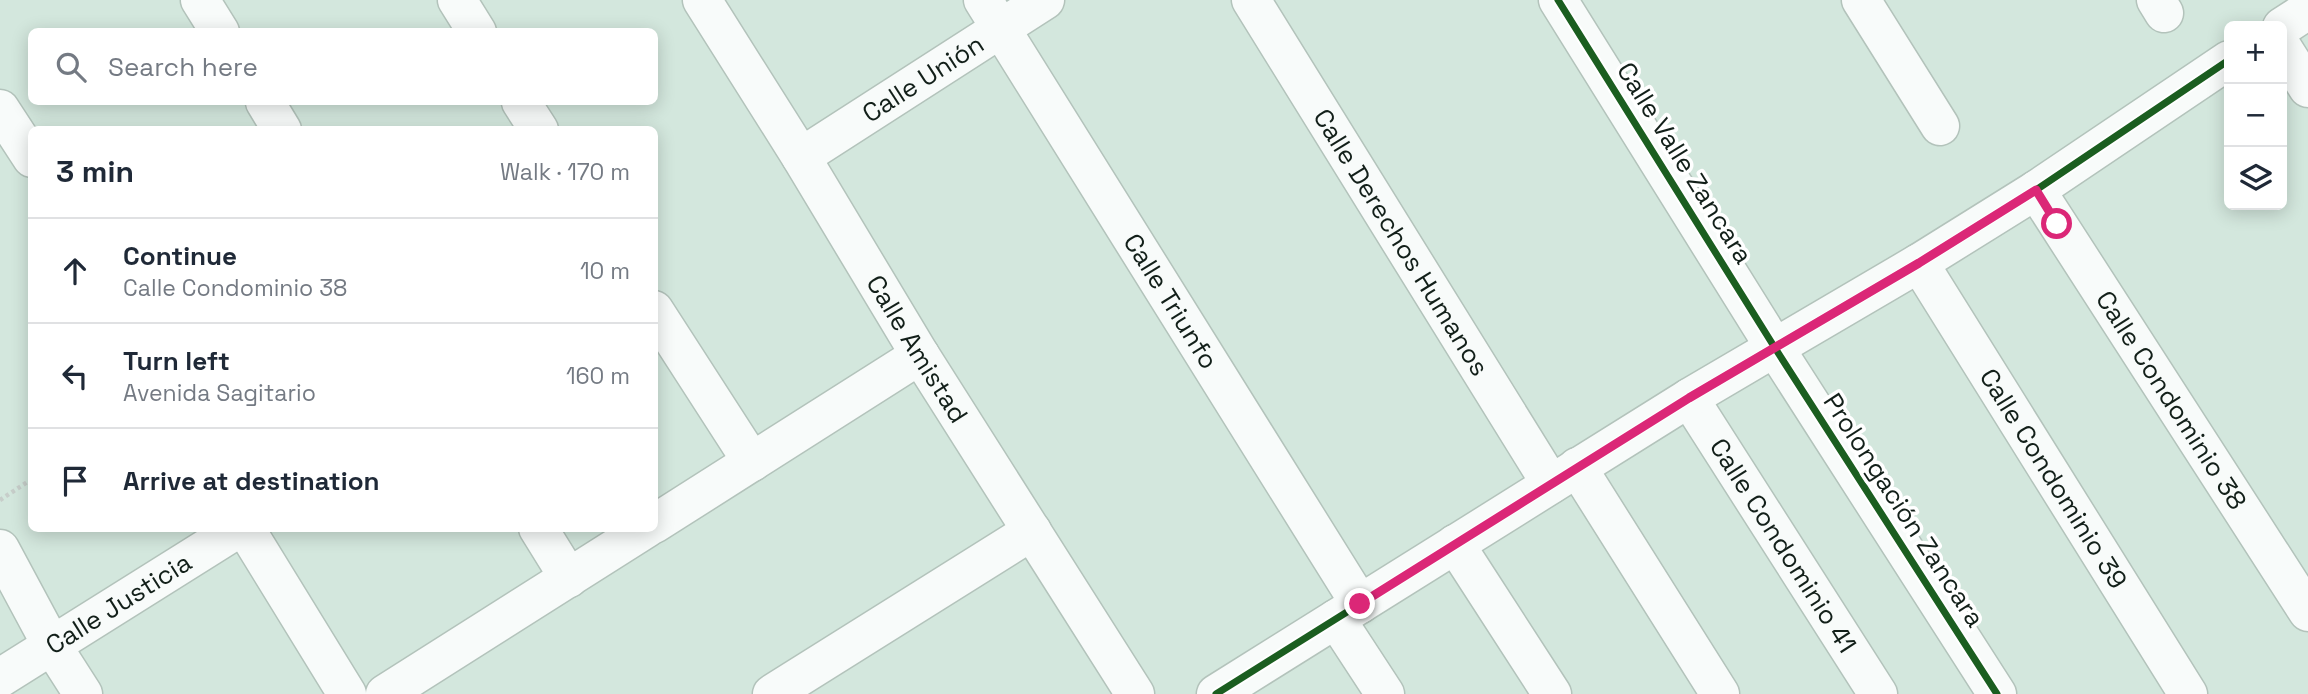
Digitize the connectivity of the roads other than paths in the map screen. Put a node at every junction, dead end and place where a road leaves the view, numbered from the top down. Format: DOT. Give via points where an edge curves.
graph roads {
  1 [pos="200,0"];
  2 [pos="457,0"];
  3 [pos="702,0"];
  4 [pos="1045,0"];
  5 [pos="1251,0"];
  6 [pos="1558,0"];
  7 [pos="1861,0"];
  8 [pos="2308,10"];
  9 [pos="992,14"];
  10 [pos="2287,24"];
  11 [pos="218,28"];
  12 [pos="474,28"];
  13 [pos="2287,55"];
  14 [pos="2224,63"];
  15 [pos="2308,88"];
  16 [pos="267,105"];
  17 [pos="523,105"];
  18 [pos="0,109"];
  19 [pos="280,126"];
  20 [pos="536,126"];
  21 [pos="1940,126"];
  22 [pos="28,152"];
  23 [pos="801,158"];
  24 [pos="2036,190"];
  25 [pos="1919,263"];
  26 [pos="658,316"];
  27 [pos="1775,348"];
  28 [pos="920,355"];
  29 [pos="1689,398"];
  30 [pos="751,462"];
  31 [pos="1564,476"];
  32 [pos="658,521"];
  33 [pos="1032,531"];
  34 [pos="233,532"];
  35 [pos="247,532"];
  36 [pos="540,532"];
  37 [pos="641,532"];
  38 [pos="1455,544"];
  39 [pos="0,549"];
  40 [pos="569,578"];
  41 [pos="1348,611"];
  42 [pos="2308,612"];
  43 [pos="51,644"];
  44 [pos="0,678"];
  45 [pos="1219,693"];
  46 [pos="83,694"];
  47 [pos="347,694"];
  48 [pos="385,694"];
  49 [pos="772,694"];
  50 [pos="1135,694"];
  51 [pos="1385,694"];
  52 [pos="1552,694"];
  53 [pos="1720,694"];
  54 [pos="1878,694"];
  55 [pos="1997,694"];
  56 [pos="2188,694"];
  1 -- 11 [label="street"];
  2 -- 12 [label="street"];
  3 -- 23 [label="street, Calle Amistad"];
  4 -- 9 [label="street, Calle Unión"];
  5 -- 31 [label="street, Calle Derechos Humanos"];
  6 -- 27 [label="street, Calle Valle Zancara"];
  7 -- 21 [label="street"];
  8 -- 10 [label="street"];
  9 -- 23 [label="street, Calle Unión"];
  9 -- 41 [label="street, Calle Triunfo"];
  13 -- 15 [label="street"];
  14 -- 24 [label="street"];
  16 -- 19 [label="street"];
  17 -- 20 [label="street"];
  18 -- 22 [label="street"];
  23 -- 28 [label="street, Calle Amistad"];
  24 -- 25 [label="street"];
  24 -- 42 [label="street, Calle Condominio 38"];
  25 -- 27 [label="street"];
  25 -- 56 [label="street, Calle Condominio 39"];
  26 -- 30 [label="street"];
  27 -- 29 [label="street"];
  27 -- 55 [label="street, Prolongación Zancara"];
  28 -- 30 [label="street"];
  28 -- 33 [label="street, Calle Amistad"];
  29 -- 31 [label="street"];
  29 -- 54 [label="street, Calle Condominio 41"];
  30 -- 32 [label="street"];
  31 -- 38 [label="street"];
  31 -- 53 [label="street, Calle Derechos Humanos"];
  33 -- 49 [label="street"];
  33 -- 50 [label="street, Calle Amistad"];
  34 -- 43 [label="street, Calle Justicia"];
  35 -- 47 [label="street"];
  36 -- 40 [label="street"];
  37 -- 40 [label="street"];
  38 -- 41 [label="street"];
  38 -- 52 [label="street"];
  39 -- 43 [label="street"];
  40 -- 48 [label="street"];
  41 -- 45 [label="street"];
  41 -- 51 [label="street, Calle Triunfo"];
  43 -- 44 [label="street, Calle Justicia"];
  43 -- 46 [label="street"];
}
